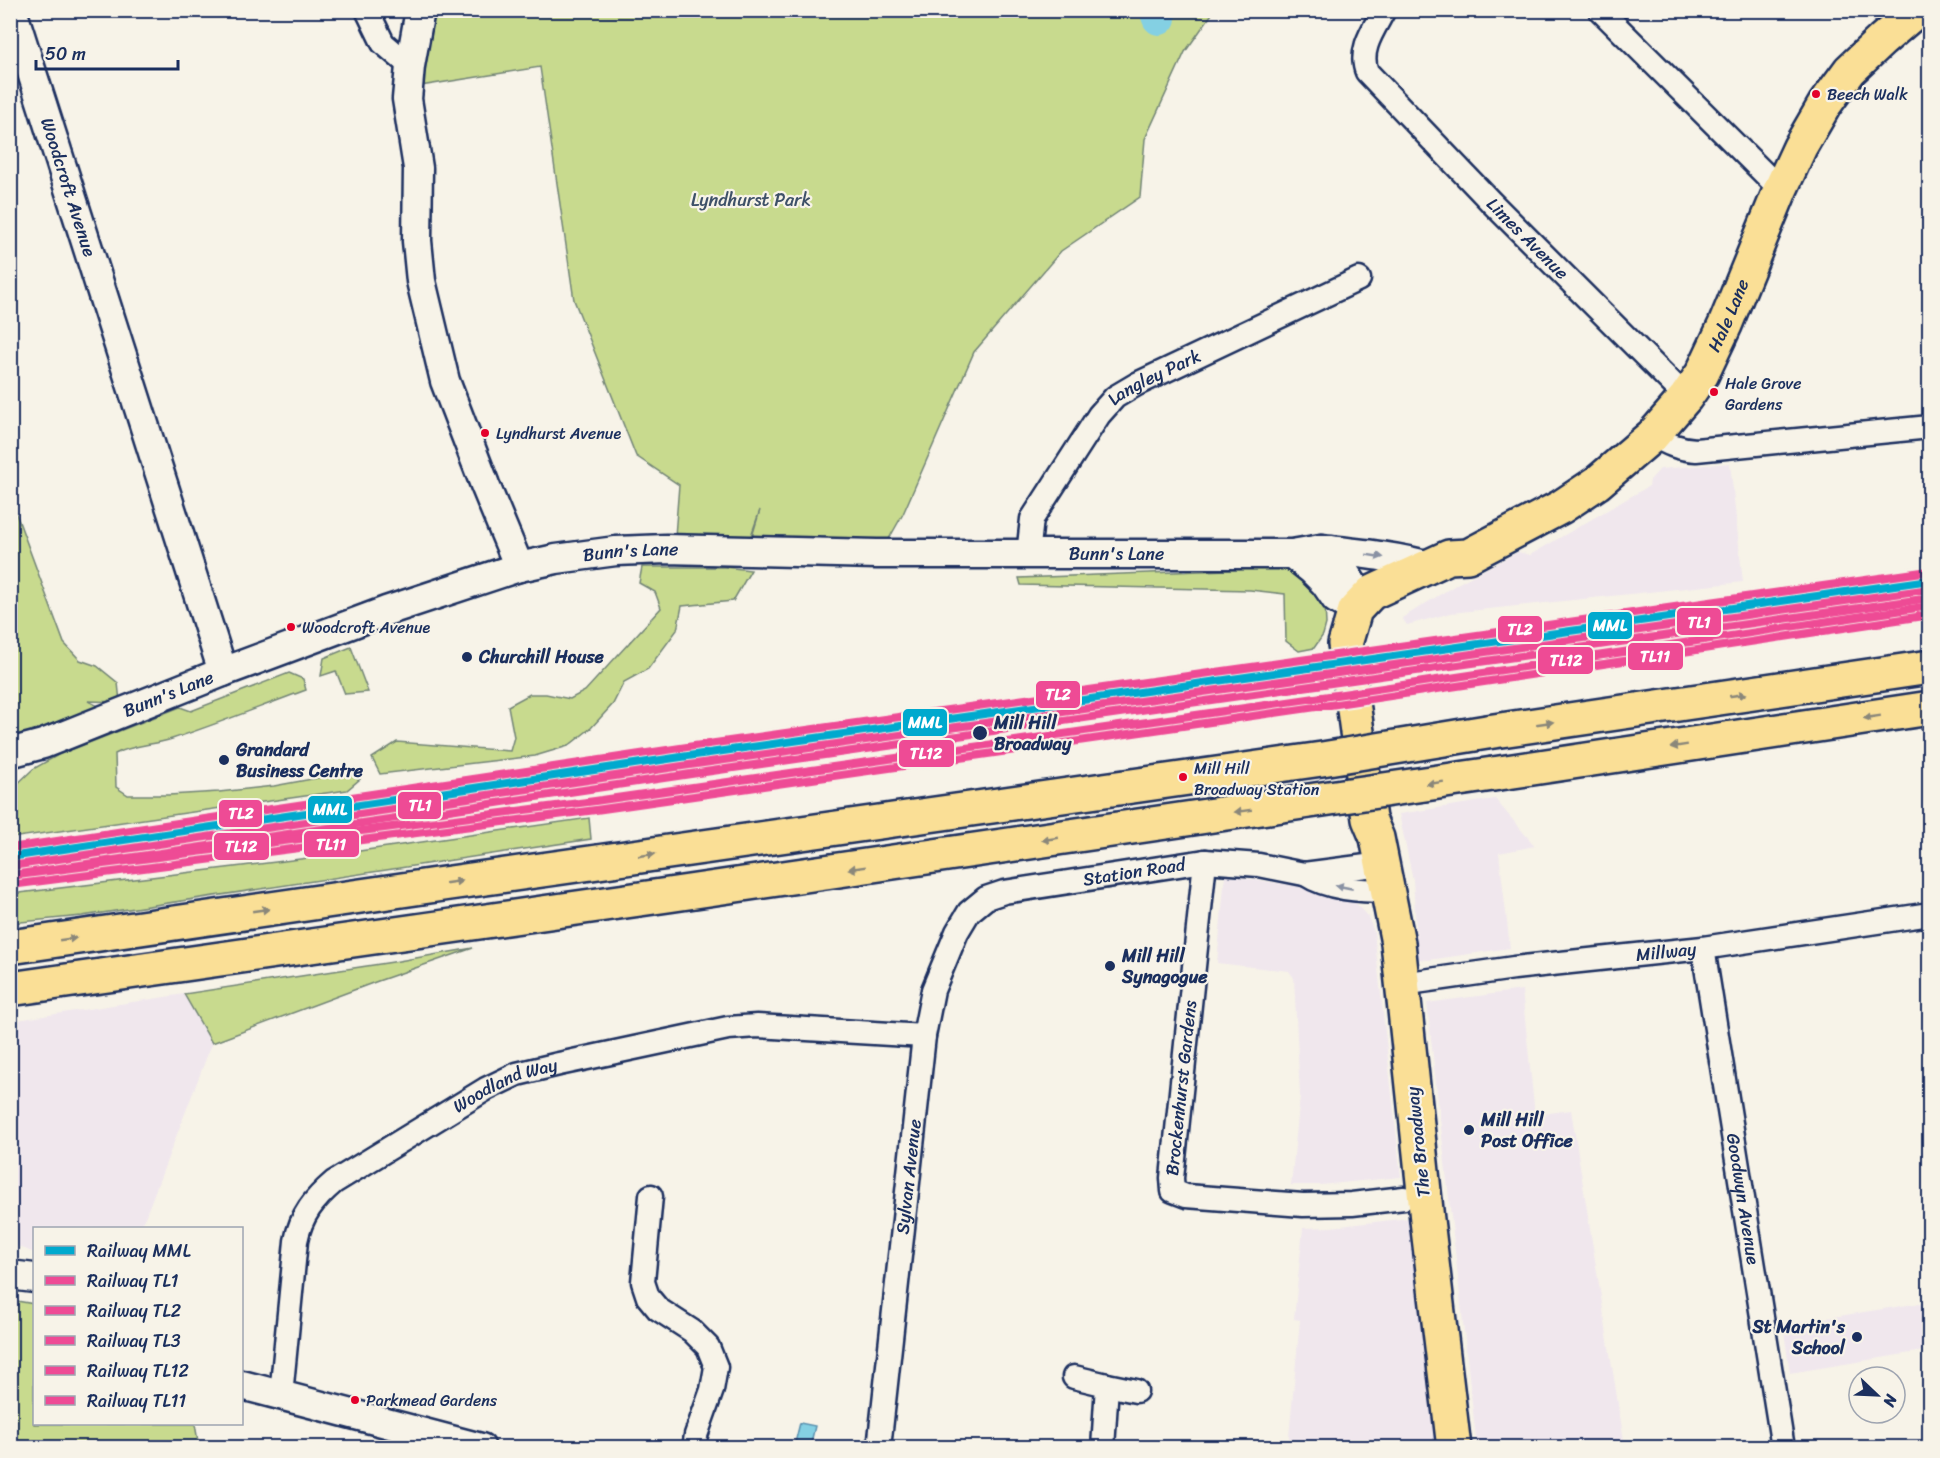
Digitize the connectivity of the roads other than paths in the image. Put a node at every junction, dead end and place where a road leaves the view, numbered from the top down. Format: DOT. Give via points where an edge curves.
graph roads {
  1 [pos="12,10"];
  2 [pos="367,10"];
  3 [pos="420,10"];
  4 [pos="1384,10"];
  5 [pos="1600,10"];
  6 [pos="1917,10"];
  7 [pos="410,66"];
  8 [pos="1780,189"];
  9 [pos="1359,279"];
  10 [pos="1686,397"];
  11 [pos="1929,427"];
  12 [pos="1653,435"];
  13 [pos="1321,549"];
  14 [pos="1292,554"];
  15 [pos="1028,555"];
  16 [pos="1468,556"];
  17 [pos="1429,566"];
  18 [pos="519,567"];
  19 [pos="1355,610"];
  20 [pos="1929,667"];
  21 [pos="223,672"];
  22 [pos="1929,708"];
  23 [pos="11,754"];
  24 [pos="1205,861"];
  25 [pos="1382,864"];
  26 [pos="969,912"];
  27 [pos="1929,914"];
  28 [pos="10,947"];
  29 [pos="1703,948"];
  30 [pos="1401,984"];
  31 [pos="10,989"];
  32 [pos="924,1036"];
  33 [pos="651,1196"];
  34 [pos="1404,1198"];
  35 [pos="10,1275"];
  36 [pos="33,1278"];
  37 [pos="1074,1377"];
  38 [pos="243,1384"];
  39 [pos="1107,1385"];
  40 [pos="1136,1391"];
  41 [pos="281,1395"];
  42 [pos="481,1448"];
  43 [pos="694,1448"];
  44 [pos="879,1448"];
  45 [pos="1103,1448"];
  46 [pos="1455,1448"];
  47 [pos="1783,1448"];
  1 -- 21 [label="street, Woodcroft Avenue"];
  2 -- 7 [label="street" via="383,43"];
  3 -- 7 [label="street"];
  4 -- 10 [label="street, Limes Avenue" via="1364,55 1364,64 1373,79"];
  5 -- 8 [label="street"];
  6 -- 8 [label="main road, Hale Lane" via="1850,70 1825,104"];
  7 -- 18 [label="street" via="407,99 418,168 417,241 423,292 445,381"];
  8 -- 10 [label="main road, Hale Lane" via="1725,325 1702,374"];
  9 -- 15 [label="street, Langley Park" via="1114,398 1099,414 1032,519"];
  10 -- 12 [label="main road, Hale Lane"];
  11 -- 12 [label="street" via="1696,450 1680,449"];
  12 -- 16 [label="main road, Hale Lane" via="1570,501"];
  13 -- 14 [label="street, Bunn's Lane"];
  13 -- 17 [label="street, Bunn's Lane, one-way"];
  13 -- 19 [label="street" via="1356,588"];
  14 -- 15 [label="street, Bunn's Lane"];
  14 -- 19 [label="street" via="1319,576 1336,599"];
  15 -- 18 [label="street, Bunn's Lane" via="666,549 616,551"];
  16 -- 17 [label="main road, Hale Lane" via="1449,557"];
  16 -- 19 [label="main road, Hale Lane" via="1456,573 1381,609"];
  17 -- 19 [label="main road, Hale Lane" via="1371,593"];
  18 -- 21 [label="street, Bunn's Lane"];
  19 -- 25 [label="main road, The Broadway" via="1345,644 1369,819"];
  28 -- 20 [label="main road, one-way, bridge" via="1322,759"];
  21 -- 23 [label="street, Bunn's Lane"];
  22 -- 31 [label="main road, one-way, bridge"];
  24 -- 25 [label="street, Station Road" via="1304,873"];
  24 -- 26 [label="street, Station Road" via="1004,892 986,898"];
  24 -- 34 [label="street, Brockenhurst Gardens" via="1173,1191 1186,1196 1303,1205"];
  25 -- 30 [label="main road, The Broadway" via="1398,943"];
  26 -- 32 [label="street, Sylvan Avenue" via="933,990"];
  27 -- 29 [label="street, Millway"];
  29 -- 30 [label="street, Millway"];
  29 -- 47 [label="street, Goodwyn Avenue"];
  30 -- 46 [label="main road, The Broadway"];
  32 -- 41 [label="street, Woodland Way" via="757,1026 728,1028 517,1074 486,1089 334,1182 304,1214 296,1241"];
  32 -- 44 [label="street, Sylvan Avenue"];
  33 -- 43 [label="street" via="643,1282 648,1297 708,1347 716,1367"];
  35 -- 36 [label="street"];
  37 -- 39 [label="street"];
  38 -- 41 [label="street"];
  39 -- 40 [label="street"];
  39 -- 45 [label="street"];
  41 -- 42 [label="street"];
}
